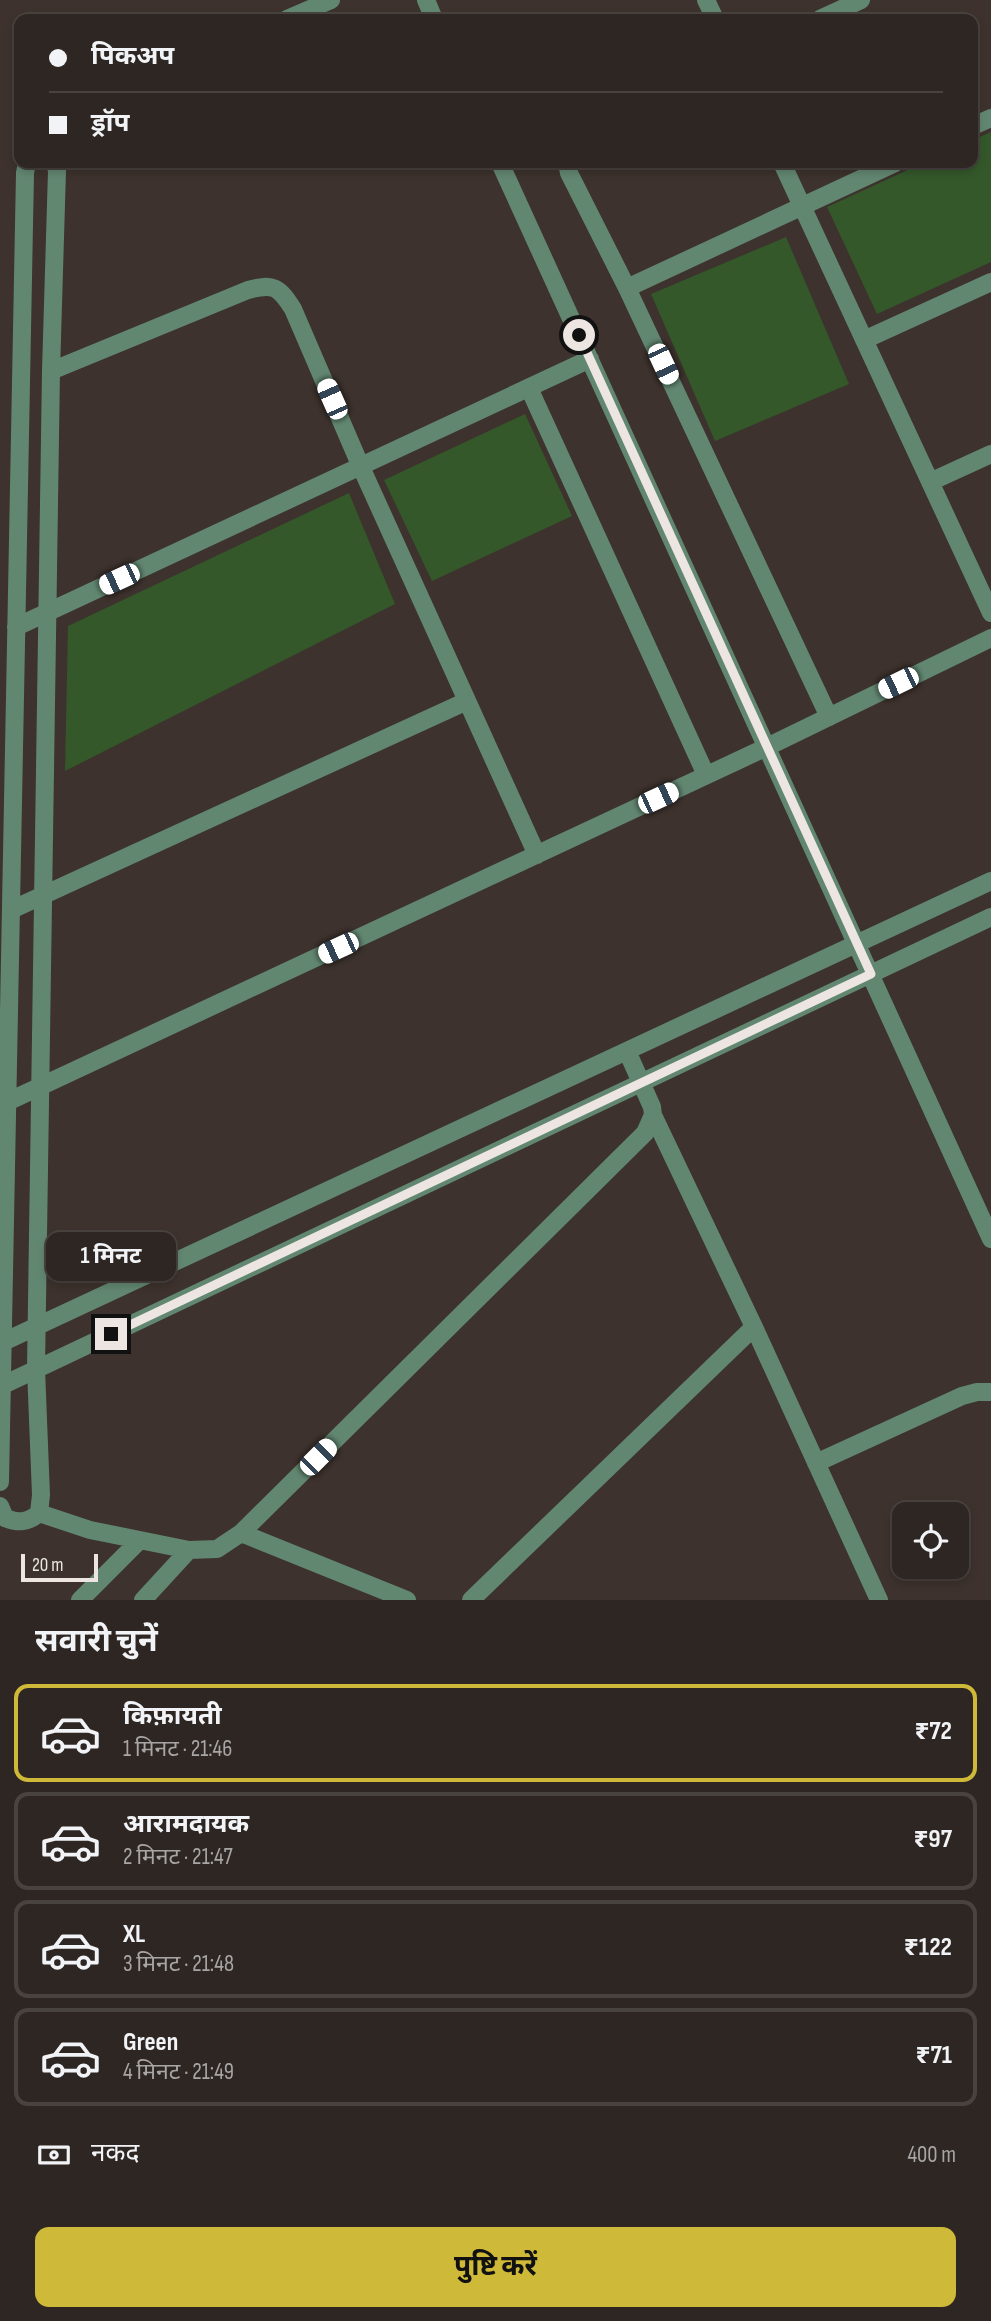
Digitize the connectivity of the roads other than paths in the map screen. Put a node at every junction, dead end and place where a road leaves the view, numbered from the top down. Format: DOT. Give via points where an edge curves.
graph roads {
  1 [pos="331,0"];
  2 [pos="861,0"];
  3 [pos="299,14"];
  4 [pos="831,14"];
  5 [pos="26,168"];
  6 [pos="56,168"];
  7 [pos="502,168"];
  8 [pos="568,168"];
  9 [pos="784,168"];
  10 [pos="884,168"];
  11 [pos="802,206"];
  12 [pos="991,282"];
  13 [pos="627,288"];
  14 [pos="864,341"];
  15 [pos="590,359"];
  16 [pos="51,371"];
  17 [pos="529,388"];
  18 [pos="991,454"];
  19 [pos="361,467"];
  20 [pos="930,482"];
  21 [pos="47,613"];
  22 [pos="991,613"];
  23 [pos="16,627"];
  24 [pos="991,638"];
  25 [pos="467,701"];
  26 [pos="829,717"];
  27 [pos="767,747"];
  28 [pos="706,775"];
  29 [pos="537,855"];
  30 [pos="991,881"];
  31 [pos="43,896"];
  32 [pos="11,910"];
  33 [pos="991,917"];
  34 [pos="857,944"];
  35 [pos="871,974"];
  36 [pos="628,1051"];
  37 [pos="642,1082"];
  38 [pos="40,1087"];
  39 [pos="8,1102"];
  40 [pos="653,1115"];
  41 [pos="991,1239"];
  42 [pos="36,1327"];
  43 [pos="754,1327"];
  44 [pos="3,1342"];
  45 [pos="36,1369"];
  46 [pos="3,1385"];
  47 [pos="991,1392"];
  48 [pos="816,1463"];
  49 [pos="0,1482"];
  50 [pos="0,1506"];
  51 [pos="39,1513"];
  52 [pos="241,1533"];
  53 [pos="139,1541"];
  54 [pos="189,1550"];
  55 [pos="80,1600"];
  56 [pos="143,1600"];
  57 [pos="407,1600"];
  58 [pos="471,1600"];
  59 [pos="879,1600"];
  1 -- 3 [label="street"];
  2 -- 4 [label="street"];
  5 -- 23 [label="street"];
  6 -- 16 [label="street"];
  7 -- 15 [label="street"];
  8 -- 13 [label="street"];
  9 -- 11 [label="street"];
  10 -- 11 [label="street"];
  11 -- 13 [label="street"];
  11 -- 14 [label="street"];
  12 -- 14 [label="street"];
  13 -- 26 [label="street"];
  14 -- 20 [label="street"];
  15 -- 17 [label="street"];
  15 -- 27 [label="street"];
  16 -- 19 [label="street" via="248,290 274,287 293,309"];
  16 -- 21 [label="street"];
  17 -- 19 [label="street"];
  17 -- 28 [label="street"];
  18 -- 20 [label="street"];
  19 -- 21 [label="street"];
  19 -- 25 [label="street"];
  20 -- 22 [label="street"];
  21 -- 23 [label="street"];
  21 -- 31 [label="street"];
  23 -- 32 [label="street"];
  24 -- 26 [label="street"];
  25 -- 29 [label="street"];
  25 -- 31 [label="street"];
  26 -- 27 [label="street"];
  27 -- 28 [label="street"];
  27 -- 34 [label="street"];
  28 -- 29 [label="street"];
  29 -- 38 [label="street"];
  30 -- 34 [label="street"];
  31 -- 32 [label="street"];
  31 -- 38 [label="street"];
  32 -- 39 [label="street"];
  33 -- 35 [label="street"];
  34 -- 35 [label="street"];
  34 -- 36 [label="street"];
  35 -- 37 [label="street"];
  35 -- 41 [label="street"];
  36 -- 37 [label="street"];
  36 -- 42 [label="street"];
  37 -- 40 [label="street"];
  37 -- 45 [label="street"];
  38 -- 39 [label="street"];
  38 -- 42 [label="street"];
  39 -- 44 [label="street"];
  40 -- 43 [label="street"];
  40 -- 52 [label="street" via="645,1133"];
  42 -- 44 [label="street"];
  42 -- 45 [label="street"];
  43 -- 48 [label="street"];
  43 -- 58 [label="street"];
  44 -- 46 [label="street"];
  45 -- 46 [label="street"];
  45 -- 51 [label="street"];
  46 -- 49 [label="street"];
  47 -- 48 [label="street" via="962,1395"];
  48 -- 59 [label="street"];
  50 -- 51 [label="street" via="5,1518 15,1522"];
  51 -- 53 [label="street"];
  52 -- 54 [label="street" via="217,1549"];
  52 -- 57 [label="street"];
  53 -- 54 [label="street"];
  53 -- 55 [label="street"];
  54 -- 56 [label="street"];
}
